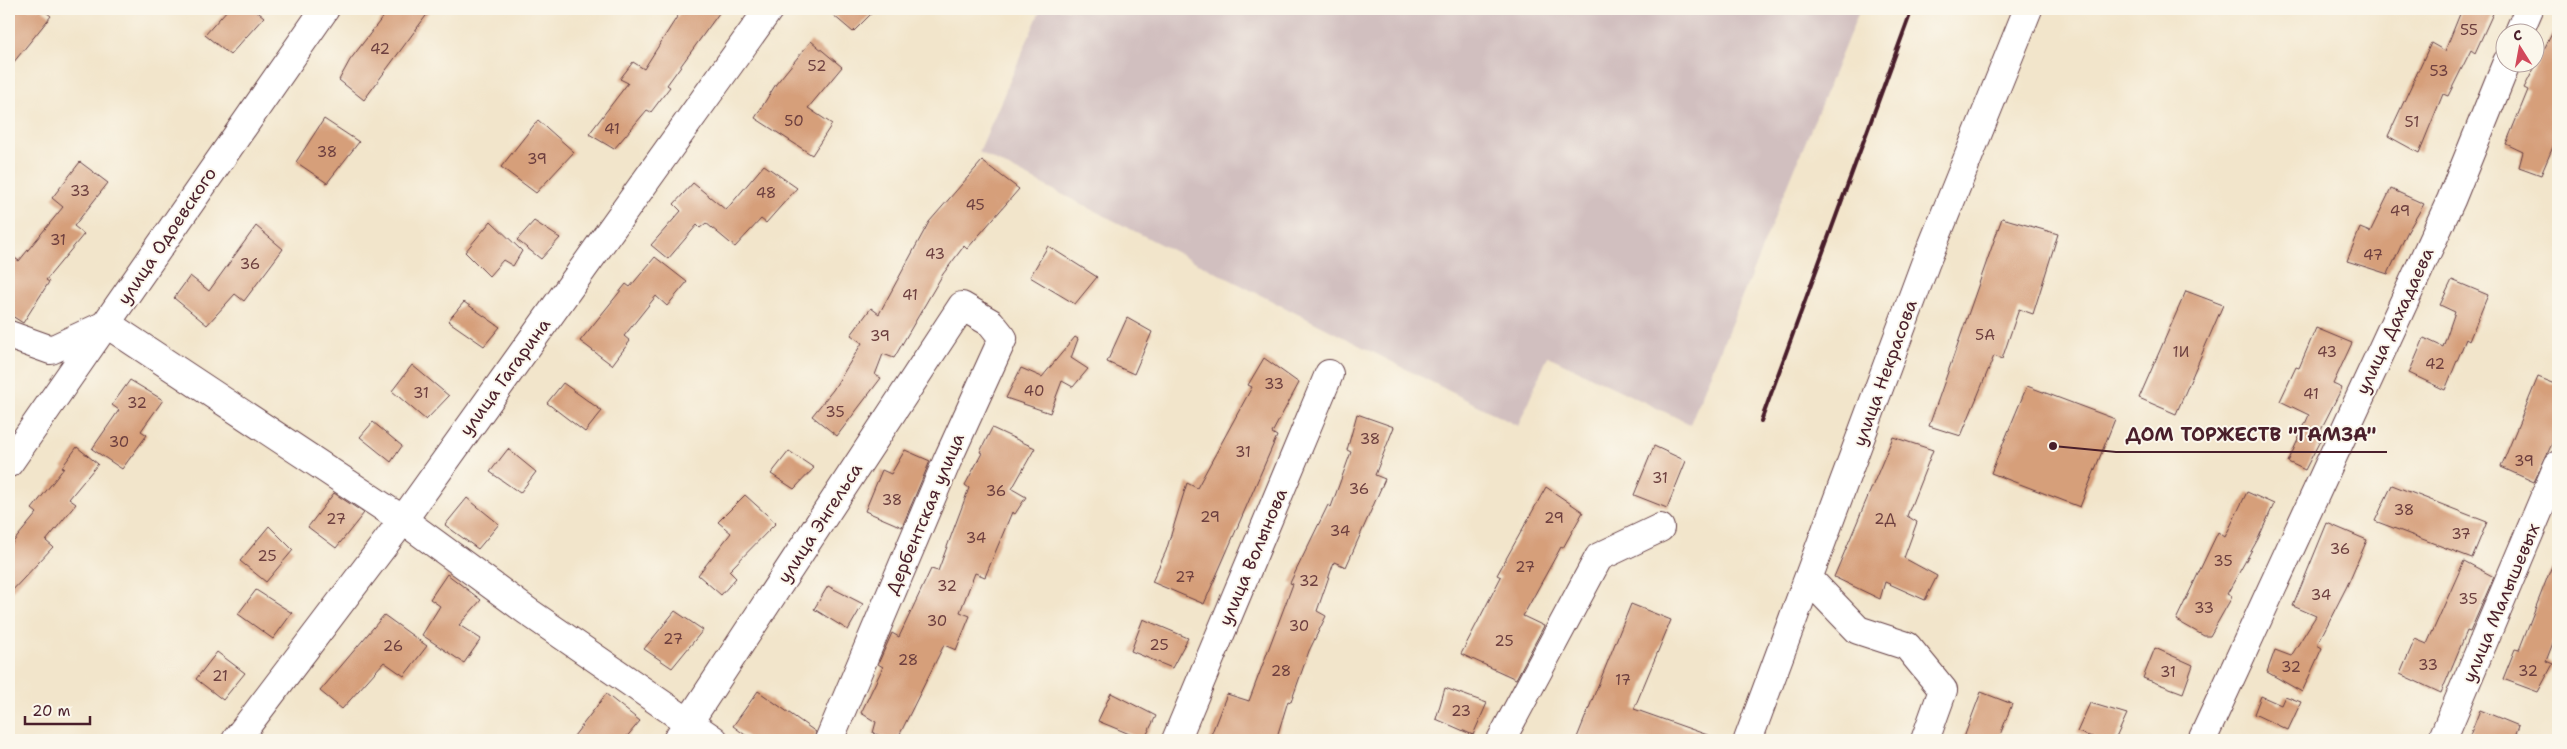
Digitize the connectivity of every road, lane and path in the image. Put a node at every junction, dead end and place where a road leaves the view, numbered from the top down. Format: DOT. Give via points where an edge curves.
graph roads {
  1 [pos="325,9"];
  2 [pos="769,9"];
  3 [pos="2028,9"];
  4 [pos="2529,9"];
  5 [pos="2523,22"];
  6 [pos="2503,72"];
  7 [pos="962,306"];
  8 [pos="107,324"];
  9 [pos="9,335"];
  10 [pos="1330,374"];
  11 [pos="9,463"];
  12 [pos="2558,465"];
  13 [pos="403,520"];
  14 [pos="1660,528"];
  15 [pos="1809,578"];
  16 [pos="683,732"];
  17 [pos="236,740"];
  18 [pos="714,740"];
  19 [pos="829,740"];
  20 [pos="1176,740"];
  21 [pos="1501,740"];
  22 [pos="1748,740"];
  23 [pos="1924,740"];
  24 [pos="2202,740"];
  25 [pos="2442,740"];
  1 -- 8 [label="street, улица Одоевского"];
  2 -- 13 [label="street, улица Гагарина"];
  3 -- 15 [label="street, улица Некрасова" via="1925,264"];
  4 -- 5 [label="street"];
  6 -- 24 [label="street, улица Дахадаева" via="2451,200"];
  7 -- 16 [label="street, улица Энгельса"];
  7 -- 19 [label="street, Дербентская улица" via="991,323 1003,338 947,461"];
  8 -- 9 [label="street" via="51,350"];
  8 -- 11 [label="street, улица Одоевского"];
  8 -- 13 [label="street"];
  10 -- 20 [label="street, улица Волынова"];
  12 -- 25 [label="street, улица Малышевых"];
  13 -- 16 [label="street"];
  13 -- 17 [label="street, улица Гагарина"];
  14 -- 21 [label="street" via="1599,557"];
  15 -- 22 [label="street, улица Некрасова"];
  15 -- 23 [label="street" via="1858,630 1907,646 1943,690"];
  16 -- 18 [label="street"];
}
